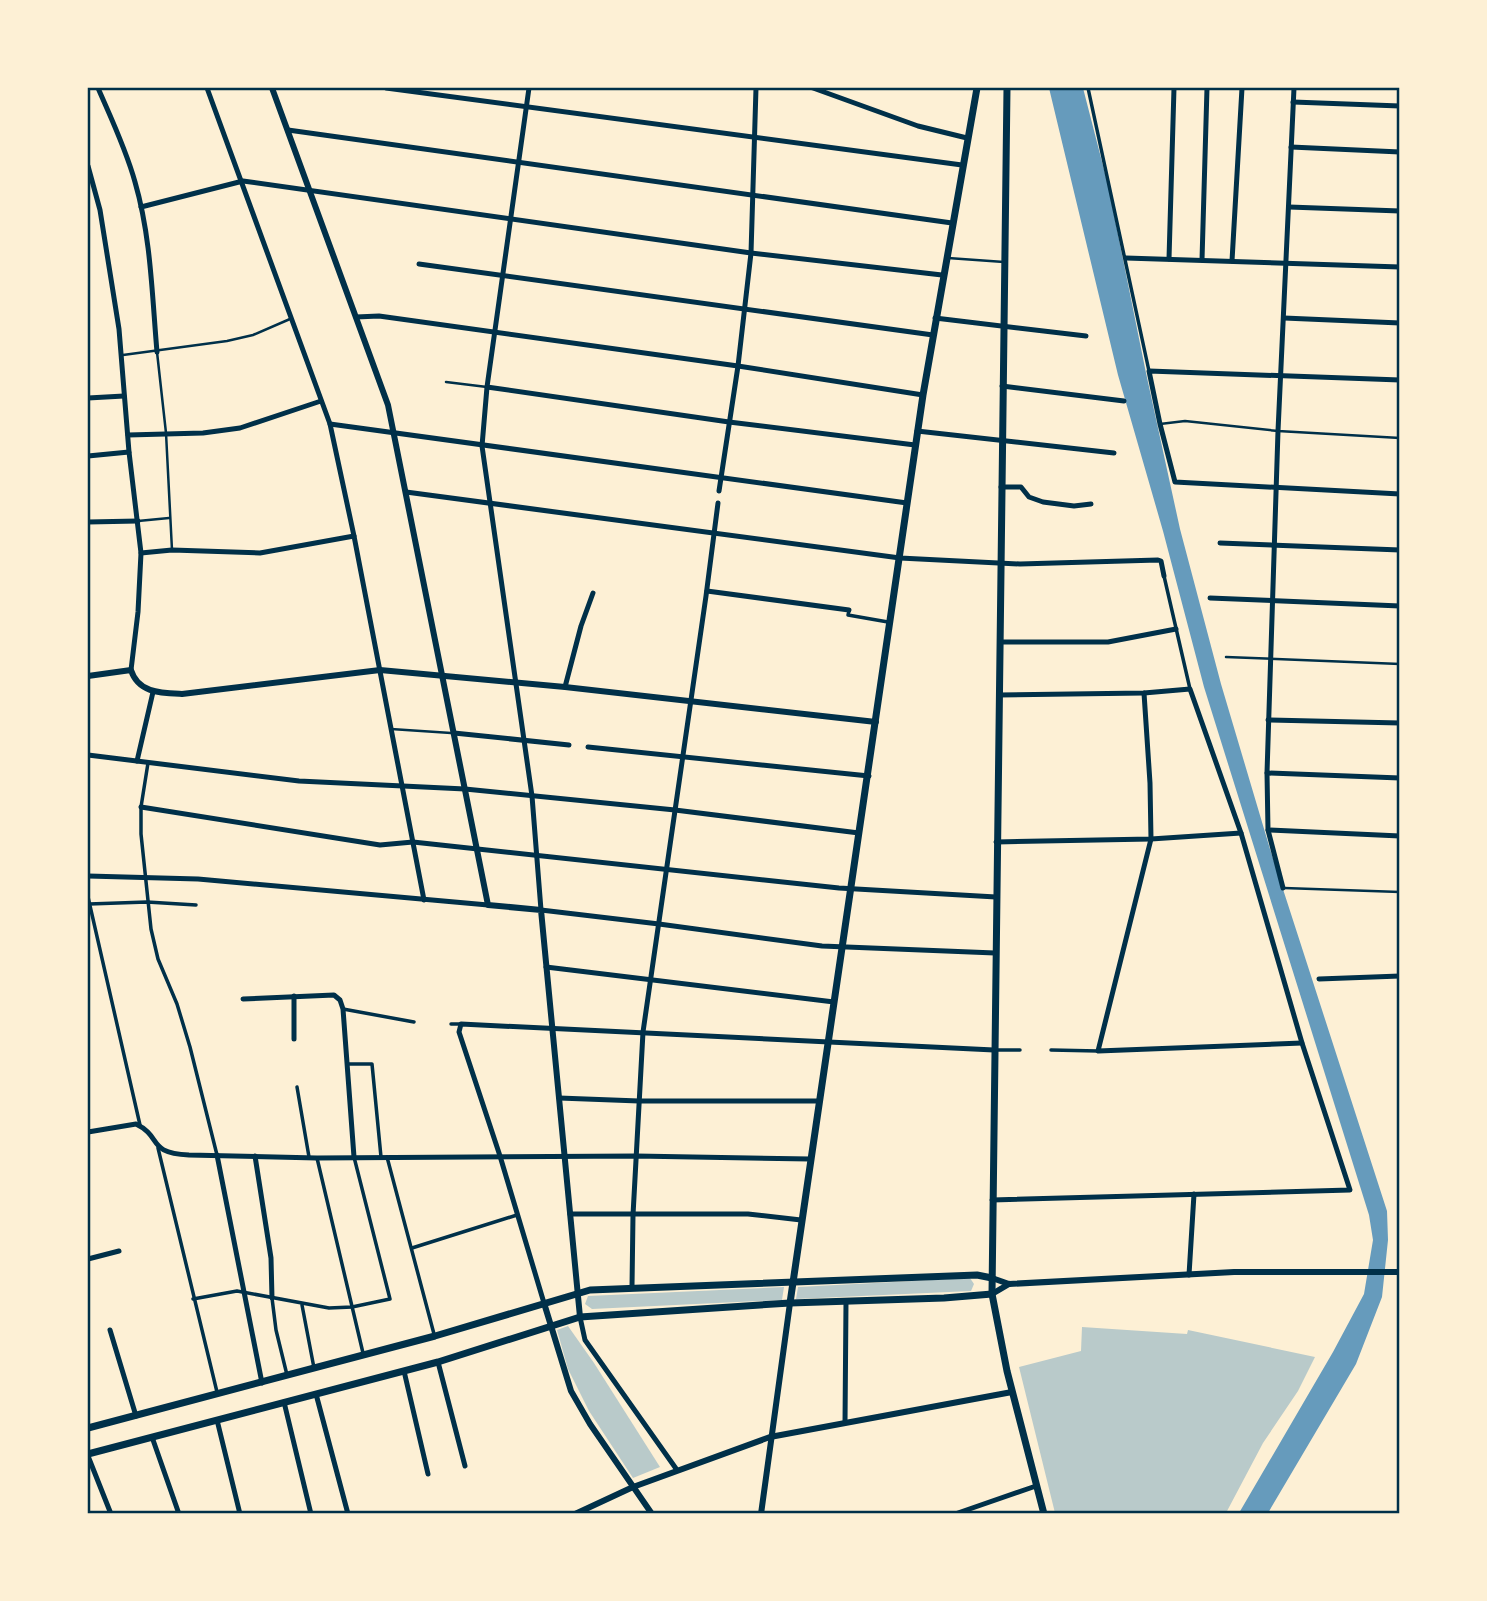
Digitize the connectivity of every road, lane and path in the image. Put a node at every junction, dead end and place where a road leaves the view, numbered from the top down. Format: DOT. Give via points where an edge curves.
graph roads {
  1 [pos="97,88"];
  2 [pos="207,88"];
  3 [pos="272,88"];
  4 [pos="386,88"];
  5 [pos="529,88"];
  6 [pos="756,88"];
  7 [pos="813,88"];
  8 [pos="977,88"];
  9 [pos="1006,88"];
  10 [pos="1088,88"];
  11 [pos="1174,88"];
  12 [pos="1207,88"];
  13 [pos="1242,88"];
  14 [pos="1294,88"];
  15 [pos="1293,102"];
  16 [pos="1399,106"];
  17 [pos="526,107"];
  18 [pos="288,130"];
  19 [pos="753,138"];
  20 [pos="967,138"];
  21 [pos="1291,148"];
  22 [pos="1399,152"];
  23 [pos="519,163"];
  24 [pos="962,165"];
  25 [pos="88,166"];
  26 [pos="243,181"];
  27 [pos="311,191"];
  28 [pos="753,196"];
  29 [pos="141,207"];
  30 [pos="1289,207"];
  31 [pos="1399,211"];
  32 [pos="511,220"];
  33 [pos="951,223"];
  34 [pos="751,253"];
  35 [pos="945,258"];
  36 [pos="1126,258"];
  37 [pos="1169,259"];
  38 [pos="1202,260"];
  39 [pos="1232,261"];
  40 [pos="1004,262"];
  41 [pos="1286,263"];
  42 [pos="419,264"];
  43 [pos="1399,267"];
  44 [pos="942,275"];
  45 [pos="503,276"];
  46 [pos="745,308"];
  47 [pos="356,317"];
  48 [pos="935,318"];
  49 [pos="1284,318"];
  50 [pos="290,319"];
  51 [pos="1399,323"];
  52 [pos="1003,327"];
  53 [pos="494,333"];
  54 [pos="933,335"];
  55 [pos="1086,336"];
  56 [pos="157,352"];
  57 [pos="121,355"];
  58 [pos="738,366"];
  59 [pos="1149,370"];
  60 [pos="1281,375"];
  61 [pos="1399,380"];
  62 [pos="446,382"];
  63 [pos="1002,386"];
  64 [pos="487,387"];
  65 [pos="923,395"];
  66 [pos="124,396"];
  67 [pos="88,398"];
  68 [pos="321,401"];
  69 [pos="1124,401"];
  70 [pos="729,422"];
  71 [pos="330,424"];
  72 [pos="1160,424"];
  73 [pos="917,431"];
  74 [pos="1278,431"];
  75 [pos="394,432"];
  76 [pos="166,433"];
  77 [pos="128,435"];
  78 [pos="1399,438"];
  79 [pos="1001,442"];
  80 [pos="915,445"];
  81 [pos="482,446"];
  82 [pos="130,452"];
  83 [pos="1114,453"];
  84 [pos="88,456"];
  85 [pos="721,478"];
  86 [pos="1001,487"];
  87 [pos="1277,489"];
  88 [pos="719,491"];
  89 [pos="406,492"];
  90 [pos="1399,494"];
  91 [pos="490,503"];
  92 [pos="718,503"];
  93 [pos="907,503"];
  94 [pos="1091,504"];
  95 [pos="169,518"];
  96 [pos="138,521"];
  97 [pos="88,522"];
  98 [pos="714,532"];
  99 [pos="354,536"];
  100 [pos="1220,543"];
  101 [pos="1274,544"];
  102 [pos="172,550"];
  103 [pos="1399,550"];
  104 [pos="141,552"];
  105 [pos="900,558"];
  106 [pos="1001,564"];
  107 [pos="1164,576"];
  108 [pos="707,590"];
  109 [pos="593,593"];
  110 [pos="1210,598"];
  111 [pos="1272,601"];
  112 [pos="1399,606"];
  113 [pos="849,610"];
  114 [pos="890,622"];
  115 [pos="1176,629"];
  116 [pos="1000,642"];
  117 [pos="1226,657"];
  118 [pos="1272,658"];
  119 [pos="1399,664"];
  120 [pos="131,670"];
  121 [pos="380,670"];
  122 [pos="443,675"];
  123 [pos="88,676"];
  124 [pos="515,683"];
  125 [pos="565,687"];
  126 [pos="1190,689"];
  127 [pos="153,692"];
  128 [pos="1144,693"];
  129 [pos="999,695"];
  130 [pos="690,701"];
  131 [pos="1268,720"];
  132 [pos="876,722"];
  133 [pos="1399,723"];
  134 [pos="391,729"];
  135 [pos="454,733"];
  136 [pos="524,739"];
  137 [pos="569,745"];
  138 [pos="588,747"];
  139 [pos="88,755"];
  140 [pos="683,758"];
  141 [pos="137,761"];
  142 [pos="148,763"];
  143 [pos="1267,773"];
  144 [pos="869,776"];
  145 [pos="1399,778"];
  146 [pos="402,786"];
  147 [pos="465,789"];
  148 [pos="532,796"];
  149 [pos="141,807"];
  150 [pos="675,810"];
  151 [pos="1268,830"];
  152 [pos="859,833"];
  153 [pos="1241,833"];
  154 [pos="1399,836"];
  155 [pos="1151,839"];
  156 [pos="413,842"];
  157 [pos="996,842"];
  158 [pos="477,848"];
  159 [pos="537,854"];
  160 [pos="667,868"];
  161 [pos="88,876"];
  162 [pos="145,877"];
  163 [pos="1283,888"];
  164 [pos="851,889"];
  165 [pos="1399,892"];
  166 [pos="88,897"];
  167 [pos="996,897"];
  168 [pos="424,900"];
  169 [pos="147,902"];
  170 [pos="88,904"];
  171 [pos="196,905"];
  172 [pos="488,905"];
  173 [pos="541,910"];
  174 [pos="659,923"];
  175 [pos="842,948"];
  176 [pos="995,953"];
  177 [pos="546,967"];
  178 [pos="1399,976"];
  179 [pos="1319,979"];
  180 [pos="650,980"];
  181 [pos="294,996"];
  182 [pos="243,999"];
  183 [pos="834,1002"];
  184 [pos="343,1009"];
  185 [pos="414,1023"];
  186 [pos="451,1024"];
  187 [pos="461,1024"];
  188 [pos="552,1027"];
  189 [pos="643,1032"];
  190 [pos="294,1039"];
  191 [pos="828,1042"];
  192 [pos="1302,1042"];
  193 [pos="994,1050"];
  194 [pos="1020,1050"];
  195 [pos="1051,1050"];
  196 [pos="1098,1051"];
  197 [pos="346,1064"];
  198 [pos="298,1087"];
  199 [pos="559,1098"];
  200 [pos="639,1101"];
  201 [pos="819,1101"];
  202 [pos="140,1125"];
  203 [pos="88,1132"];
  204 [pos="158,1148"];
  205 [pos="217,1155"];
  206 [pos="255,1156"];
  207 [pos="500,1156"];
  208 [pos="636,1156"];
  209 [pos="309,1157"];
  210 [pos="354,1157"];
  211 [pos="384,1157"];
  212 [pos="317,1158"];
  213 [pos="564,1158"];
  214 [pos="810,1159"];
  215 [pos="1194,1194"];
  216 [pos="992,1200"];
  217 [pos="570,1214"];
  218 [pos="517,1215"];
  219 [pos="633,1215"];
  220 [pos="801,1220"];
  221 [pos="412,1248"];
  222 [pos="119,1251"];
  223 [pos="88,1259"];
  224 [pos="1399,1272"];
  225 [pos="1189,1275"];
  226 [pos="992,1278"];
  227 [pos="793,1281"];
  228 [pos="1009,1284"];
  229 [pos="632,1287"];
  230 [pos="577,1292"];
  231 [pos="245,1294"];
  232 [pos="992,1294"];
  233 [pos="272,1298"];
  234 [pos="193,1299"];
  235 [pos="846,1302"];
  236 [pos="544,1303"];
  237 [pos="790,1303"];
  238 [pos="302,1305"];
  239 [pos="352,1307"];
  240 [pos="580,1317"];
  241 [pos="550,1326"];
  242 [pos="110,1330"];
  243 [pos="435,1336"];
  244 [pos="364,1355"];
  245 [pos="438,1362"];
  246 [pos="314,1369"];
  247 [pos="404,1371"];
  248 [pos="287,1376"];
  249 [pos="262,1382"];
  250 [pos="1012,1392"];
  251 [pos="217,1394"];
  252 [pos="316,1394"];
  253 [pos="284,1402"];
  254 [pos="136,1416"];
  255 [pos="217,1420"];
  256 [pos="845,1423"];
  257 [pos="88,1429"];
  258 [pos="152,1437"];
  259 [pos="771,1437"];
  260 [pos="88,1455"];
  261 [pos="464,1466"];
  262 [pos="677,1470"];
  263 [pos="428,1474"];
  264 [pos="1036,1486"];
  265 [pos="633,1487"];
  266 [pos="957,1513"];
  267 [pos="111,1514"];
  268 [pos="179,1514"];
  269 [pos="240,1514"];
  270 [pos="311,1514"];
  271 [pos="348,1514"];
  272 [pos="575,1514"];
  273 [pos="652,1514"];
  274 [pos="761,1514"];
  275 [pos="1044,1514"];
  1 -- 29 [label="street" via="122,143"];
  2 -- 26 [label="street"];
  3 -- 18 [label="street"];
  4 -- 17 [label="street"];
  5 -- 17 [label="street"];
  6 -- 19 [label="street"];
  7 -- 20 [label="street" via="918,126"];
  8 -- 20 [label="main road"];
  9 -- 40 [label="main road"];
  10 -- 36 [label="street"];
  11 -- 37 [label="street"];
  12 -- 38 [label="street"];
  13 -- 39 [label="street"];
  14 -- 15 [label="street"];
  15 -- 16 [label="street"];
  15 -- 21 [label="street"];
  17 -- 19 [label="street"];
  17 -- 23 [label="street"];
  18 -- 23 [label="street"];
  18 -- 27 [label="street"];
  19 -- 24 [label="street"];
  19 -- 28 [label="street"];
  20 -- 24 [label="main road"];
  21 -- 22 [label="street"];
  21 -- 30 [label="street"];
  23 -- 28 [label="street"];
  23 -- 32 [label="street"];
  24 -- 33 [label="main road"];
  25 -- 57 [label="street" via="108,254"];
  26 -- 27 [label="street"];
  26 -- 29 [label="street"];
  26 -- 50 [label="street"];
  27 -- 32 [label="street"];
  27 -- 47 [label="street"];
  28 -- 33 [label="street"];
  28 -- 34 [label="street"];
  29 -- 56 [label="street"];
  30 -- 31 [label="street"];
  30 -- 41 [label="street"];
  32 -- 34 [label="street"];
  32 -- 45 [label="street"];
  33 -- 35 [label="main road"];
  34 -- 44 [label="street"];
  34 -- 46 [label="street"];
  35 -- 40 [label="lane"];
  35 -- 44 [label="main road"];
  36 -- 37 [label="street"];
  36 -- 59 [label="street"];
  37 -- 38 [label="street"];
  38 -- 39 [label="street"];
  39 -- 41 [label="street"];
  40 -- 52 [label="main road"];
  41 -- 43 [label="street"];
  41 -- 49 [label="street"];
  42 -- 45 [label="street"];
  44 -- 48 [label="main road"];
  45 -- 46 [label="street"];
  45 -- 53 [label="street"];
  46 -- 54 [label="street"];
  46 -- 58 [label="street"];
  47 -- 53 [label="street" via="379,316"];
  47 -- 75 [label="street"];
  48 -- 52 [label="street"];
  48 -- 54 [label="main road"];
  49 -- 51 [label="street"];
  49 -- 60 [label="street"];
  50 -- 56 [label="lane" via="253,335"];
  50 -- 68 [label="street"];
  52 -- 55 [label="street"];
  52 -- 63 [label="main road"];
  53 -- 58 [label="street"];
  53 -- 64 [label="street"];
  54 -- 65 [label="main road"];
  56 -- 57 [label="lane"];
  56 -- 76 [label="lane"];
  57 -- 66 [label="street"];
  58 -- 65 [label="street"];
  58 -- 70 [label="street"];
  59 -- 60 [label="street"];
  59 -- 72 [label="street"];
  60 -- 61 [label="street"];
  60 -- 74 [label="street"];
  62 -- 64 [label="lane"];
  63 -- 69 [label="street"];
  63 -- 79 [label="main road"];
  64 -- 70 [label="street"];
  64 -- 81 [label="street"];
  65 -- 73 [label="main road"];
  66 -- 67 [label="street"];
  66 -- 77 [label="street"];
  68 -- 71 [label="street"];
  68 -- 76 [label="street" via="240,428"];
  70 -- 80 [label="street"];
  70 -- 85 [label="street"];
  71 -- 75 [label="street"];
  71 -- 99 [label="street"];
  72 -- 74 [label="lane"];
  72 -- 87 [label="street" via="1175,482"];
  73 -- 79 [label="street"];
  73 -- 80 [label="main road"];
  74 -- 78 [label="lane"];
  74 -- 87 [label="street"];
  75 -- 81 [label="street"];
  75 -- 89 [label="street"];
  76 -- 77 [label="street"];
  76 -- 95 [label="lane"];
  77 -- 82 [label="street"];
  79 -- 83 [label="street"];
  79 -- 86 [label="main road"];
  80 -- 93 [label="main road"];
  81 -- 85 [label="street"];
  81 -- 91 [label="street"];
  82 -- 84 [label="street"];
  82 -- 96 [label="street"];
  85 -- 88 [label="street"];
  85 -- 93 [label="street"];
  86 -- 94 [label="street" via="1021,487 1029,497 1057,505"];
  86 -- 106 [label="main road"];
  87 -- 90 [label="street"];
  87 -- 101 [label="street"];
  89 -- 91 [label="street"];
  89 -- 122 [label="street"];
  91 -- 98 [label="street"];
  91 -- 124 [label="street"];
  92 -- 98 [label="street"];
  93 -- 105 [label="main road"];
  95 -- 96 [label="lane"];
  95 -- 102 [label="lane"];
  96 -- 97 [label="street"];
  96 -- 104 [label="street"];
  98 -- 105 [label="street"];
  98 -- 108 [label="street"];
  99 -- 102 [label="street" via="260,553"];
  99 -- 121 [label="street"];
  100 -- 101 [label="street"];
  101 -- 103 [label="street"];
  101 -- 111 [label="street"];
  102 -- 104 [label="street"];
  104 -- 120 [label="street"];
  105 -- 106 [label="street"];
  105 -- 114 [label="main road"];
  106 -- 107 [label="street" via="1158,560"];
  106 -- 116 [label="main road"];
  107 -- 115 [label="street"];
  108 -- 113 [label="street"];
  108 -- 130 [label="street"];
  109 -- 125 [label="street"];
  110 -- 111 [label="street"];
  111 -- 112 [label="street"];
  111 -- 118 [label="street"];
  113 -- 114 [label="street" via="848,615"];
  114 -- 132 [label="main road"];
  115 -- 116 [label="street" via="1108,642"];
  115 -- 126 [label="street"];
  116 -- 129 [label="main road"];
  117 -- 118 [label="lane"];
  118 -- 119 [label="lane"];
  118 -- 131 [label="street"];
  120 -- 123 [label="street"];
  120 -- 127 [label="street" via="133,678"];
  121 -- 122 [label="street"];
  121 -- 127 [label="street" via="182,694"];
  121 -- 134 [label="street"];
  122 -- 124 [label="street"];
  122 -- 135 [label="street"];
  124 -- 125 [label="street"];
  124 -- 136 [label="street"];
  125 -- 130 [label="street"];
  126 -- 128 [label="street"];
  126 -- 153 [label="street"];
  127 -- 141 [label="street"];
  128 -- 129 [label="street"];
  128 -- 155 [label="street"];
  129 -- 157 [label="main road"];
  130 -- 132 [label="street"];
  130 -- 140 [label="street"];
  131 -- 133 [label="street"];
  131 -- 143 [label="street"];
  132 -- 144 [label="main road"];
  134 -- 135 [label="lane"];
  134 -- 146 [label="street"];
  135 -- 136 [label="street"];
  135 -- 147 [label="street"];
  136 -- 137 [label="street"];
  136 -- 148 [label="street"];
  138 -- 140 [label="street"];
  139 -- 141 [label="street"];
  140 -- 144 [label="street"];
  140 -- 150 [label="street"];
  141 -- 142 [label="street"];
  142 -- 146 [label="street" via="299,782"];
  142 -- 149 [label="street"];
  143 -- 145 [label="street"];
  143 -- 151 [label="street"];
  144 -- 152 [label="main road"];
  146 -- 147 [label="street"];
  146 -- 156 [label="street"];
  147 -- 148 [label="street"];
  147 -- 158 [label="street"];
  148 -- 150 [label="street"];
  148 -- 159 [label="street"];
  149 -- 156 [label="street" via="380,845"];
  149 -- 162 [label="street"];
  150 -- 152 [label="street"];
  150 -- 160 [label="street"];
  151 -- 154 [label="street"];
  151 -- 163 [label="street"];
  152 -- 164 [label="main road"];
  153 -- 155 [label="street"];
  153 -- 192 [label="street"];
  155 -- 157 [label="street"];
  155 -- 196 [label="street"];
  156 -- 158 [label="street"];
  156 -- 168 [label="street"];
  157 -- 167 [label="main road"];
  158 -- 159 [label="street"];
  158 -- 172 [label="street"];
  159 -- 160 [label="street"];
  159 -- 173 [label="street"];
  160 -- 164 [label="street"];
  160 -- 174 [label="street"];
  161 -- 162 [label="street"];
  162 -- 168 [label="street"];
  162 -- 169 [label="street"];
  163 -- 165 [label="lane"];
  164 -- 167 [label="street"];
  164 -- 175 [label="main road"];
  166 -- 170 [label="street"];
  167 -- 176 [label="main road"];
  168 -- 172 [label="street"];
  169 -- 170 [label="street"];
  169 -- 171 [label="street"];
  169 -- 205 [label="street" via="158,958 177,1004"];
  170 -- 202 [label="street"];
  172 -- 173 [label="street"];
  173 -- 174 [label="street"];
  173 -- 177 [label="street"];
  174 -- 175 [label="street"];
  174 -- 180 [label="street"];
  175 -- 176 [label="street"];
  175 -- 183 [label="main road"];
  176 -- 193 [label="main road"];
  177 -- 180 [label="street"];
  177 -- 188 [label="street"];
  178 -- 179 [label="street"];
  180 -- 183 [label="street"];
  180 -- 189 [label="street"];
  181 -- 182 [label="street"];
  181 -- 184 [label="street" via="334,995"];
  181 -- 190 [label="street"];
  183 -- 191 [label="main road"];
  184 -- 185 [label="street"];
  184 -- 197 [label="street"];
  186 -- 187 [label="street"];
  187 -- 188 [label="street"];
  187 -- 207 [label="street" via="459,1032"];
  188 -- 189 [label="street"];
  188 -- 199 [label="street"];
  189 -- 191 [label="street"];
  189 -- 200 [label="street"];
  191 -- 193 [label="street"];
  191 -- 201 [label="main road"];
  192 -- 196 [label="street"];
  192 -- 215 [label="street" via="1350,1190"];
  193 -- 194 [label="street"];
  193 -- 216 [label="main road"];
  195 -- 196 [label="street"];
  197 -- 210 [label="street"];
  197 -- 211 [label="street" via="372,1064"];
  198 -- 209 [label="street"];
  199 -- 200 [label="street"];
  199 -- 213 [label="street"];
  200 -- 201 [label="street"];
  200 -- 208 [label="street"];
  201 -- 214 [label="main road"];
  202 -- 203 [label="street"];
  202 -- 204 [label="street"];
  204 -- 205 [label="street" via="182,1155"];
  204 -- 234 [label="street"];
  205 -- 206 [label="street"];
  205 -- 231 [label="street"];
  206 -- 209 [label="street"];
  206 -- 233 [label="street" via="271,1258"];
  207 -- 211 [label="street"];
  207 -- 213 [label="street"];
  207 -- 218 [label="street"];
  208 -- 213 [label="street"];
  208 -- 214 [label="street"];
  208 -- 219 [label="street"];
  209 -- 212 [label="street"];
  210 -- 211 [label="street"];
  210 -- 212 [label="street"];
  210 -- 239 [label="street" via="390,1299"];
  211 -- 221 [label="street"];
  212 -- 239 [label="street"];
  213 -- 217 [label="street"];
  214 -- 220 [label="main road"];
  215 -- 216 [label="street"];
  215 -- 225 [label="street"];
  216 -- 226 [label="main road"];
  217 -- 219 [label="street"];
  217 -- 230 [label="street"];
  218 -- 221 [label="street"];
  218 -- 236 [label="street"];
  219 -- 220 [label="street" via="748,1214"];
  219 -- 229 [label="street"];
  220 -- 227 [label="main road"];
  221 -- 243 [label="street"];
  222 -- 223 [label="street"];
  224 -- 225 [label="street"];
  225 -- 228 [label="street"];
  226 -- 227 [label="main road"];
  226 -- 228 [label="street"];
  226 -- 232 [label="main road"];
  227 -- 229 [label="main road"];
  227 -- 237 [label="main road"];
  228 -- 232 [label="street"];
  229 -- 230 [label="main road"];
  230 -- 236 [label="main road"];
  230 -- 240 [label="street"];
  231 -- 233 [label="street"];
  231 -- 234 [label="street" via="237,1291"];
  231 -- 249 [label="street"];
  232 -- 235 [label="main road"];
  232 -- 250 [label="main road"];
  233 -- 238 [label="street"];
  233 -- 248 [label="street"];
  234 -- 251 [label="street"];
  235 -- 237 [label="main road"];
  235 -- 256 [label="street"];
  236 -- 241 [label="street"];
  236 -- 243 [label="main road"];
  237 -- 240 [label="main road"];
  237 -- 259 [label="street"];
  238 -- 239 [label="street"];
  238 -- 246 [label="street"];
  239 -- 244 [label="street"];
  240 -- 241 [label="main road"];
  240 -- 262 [label="street" via="585,1340"];
  241 -- 245 [label="main road"];
  241 -- 265 [label="street" via="571,1391"];
  242 -- 254 [label="street"];
  243 -- 244 [label="main road"];
  244 -- 246 [label="main road"];
  245 -- 247 [label="main road"];
  245 -- 261 [label="street"];
  246 -- 248 [label="main road"];
  247 -- 252 [label="main road"];
  247 -- 263 [label="street"];
  248 -- 249 [label="main road"];
  249 -- 251 [label="main road"];
  250 -- 256 [label="street"];
  250 -- 264 [label="main road"];
  251 -- 254 [label="main road"];
  252 -- 253 [label="main road"];
  252 -- 271 [label="street"];
  253 -- 255 [label="main road"];
  253 -- 270 [label="street"];
  254 -- 257 [label="main road"];
  255 -- 258 [label="main road"];
  255 -- 269 [label="street"];
  256 -- 259 [label="street"];
  258 -- 260 [label="main road"];
  258 -- 268 [label="street"];
  259 -- 262 [label="street"];
  259 -- 274 [label="street"];
  260 -- 267 [label="street"];
  262 -- 265 [label="street"];
  264 -- 266 [label="street"];
  264 -- 275 [label="main road"];
  265 -- 272 [label="street"];
  265 -- 273 [label="street"];
}
